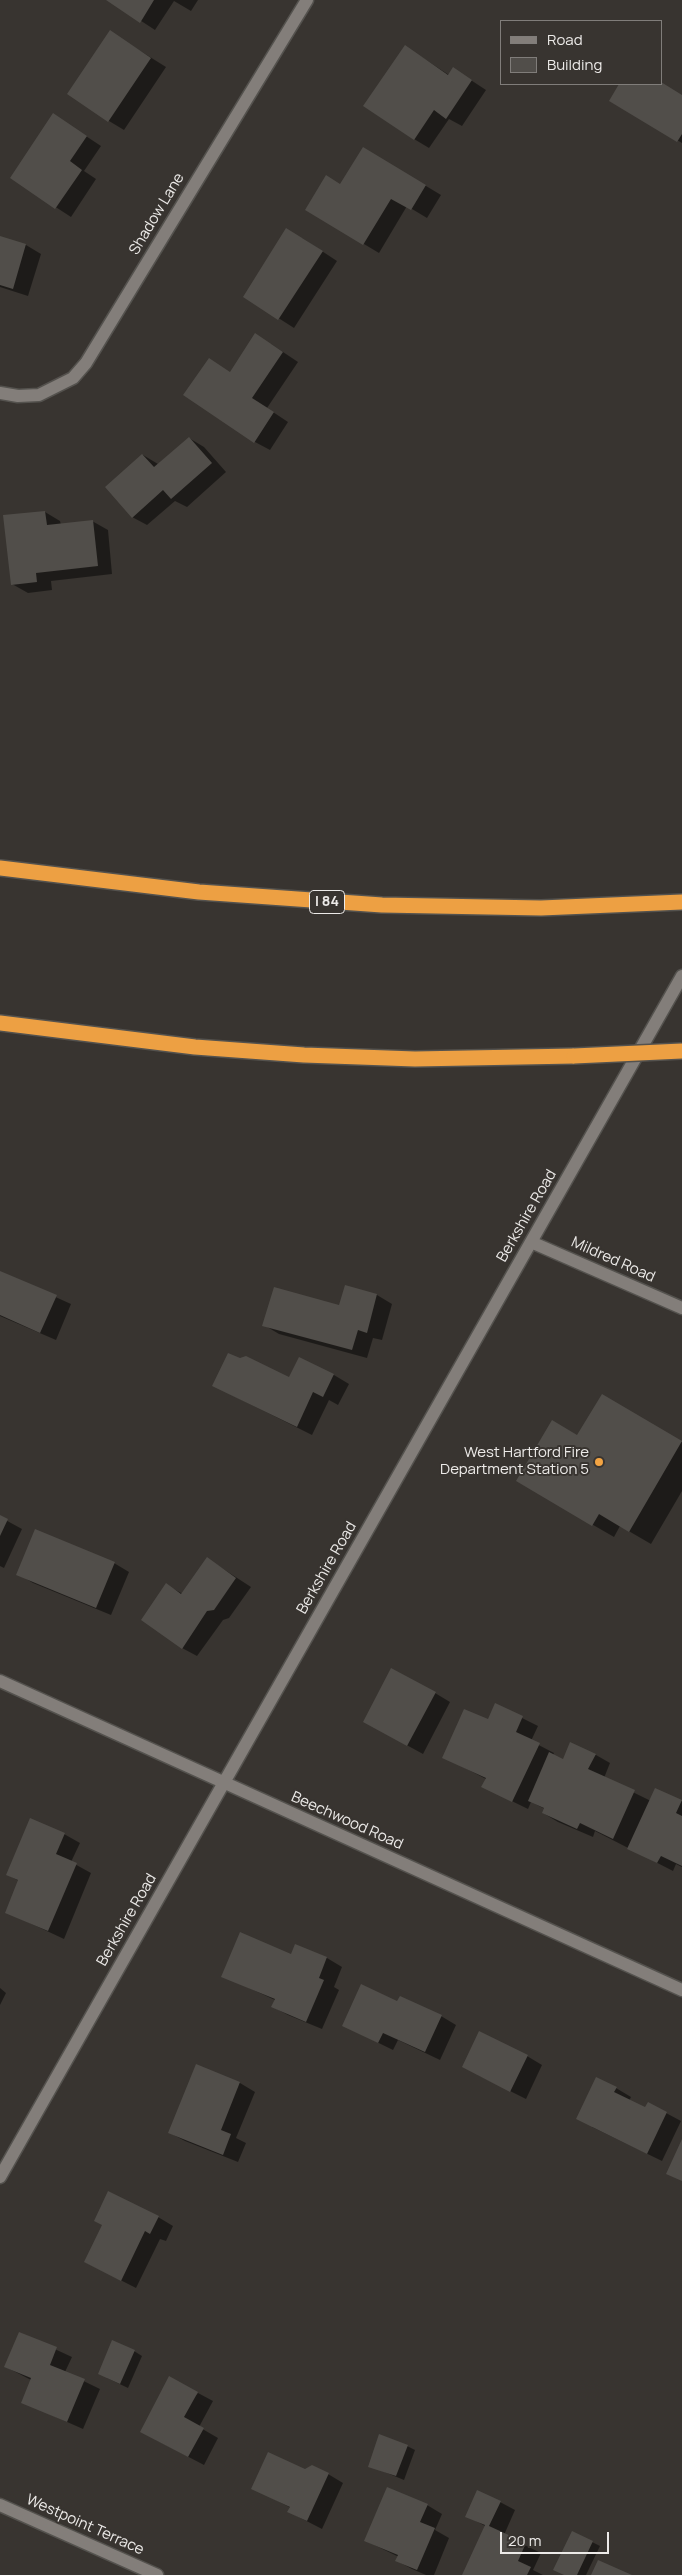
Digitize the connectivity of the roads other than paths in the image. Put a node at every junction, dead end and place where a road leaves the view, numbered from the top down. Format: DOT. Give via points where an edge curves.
graph roads {
  1 [pos="307,0"];
  2 [pos="0,393"];
  3 [pos="0,868"];
  4 [pos="682,902"];
  5 [pos="682,976"];
  6 [pos="0,1023"];
  7 [pos="682,1051"];
  8 [pos="531,1242"];
  9 [pos="682,1308"];
  10 [pos="0,1681"];
  11 [pos="223,1784"];
  12 [pos="682,1990"];
  13 [pos="0,2177"];
  14 [pos="0,2504"];
  15 [pos="157,2575"];
  1 -- 2 [label="street, Shadow Lane" via="86,362 73,378 39,395"];
  3 -- 4 [label="highway, I 84" via="199,892 382,905 541,908"];
  5 -- 8 [label="street, Berkshire Road"];
  6 -- 7 [label="highway, bridge" via="186,1046 304,1055 415,1059"];
  8 -- 9 [label="street, Mildred Road"];
  8 -- 11 [label="street, Berkshire Road"];
  10 -- 11 [label="street, Beechwood Road"];
  11 -- 12 [label="street, Beechwood Road"];
  11 -- 13 [label="street, Berkshire Road"];
  14 -- 15 [label="street, Westpoint Terrace"];
}
